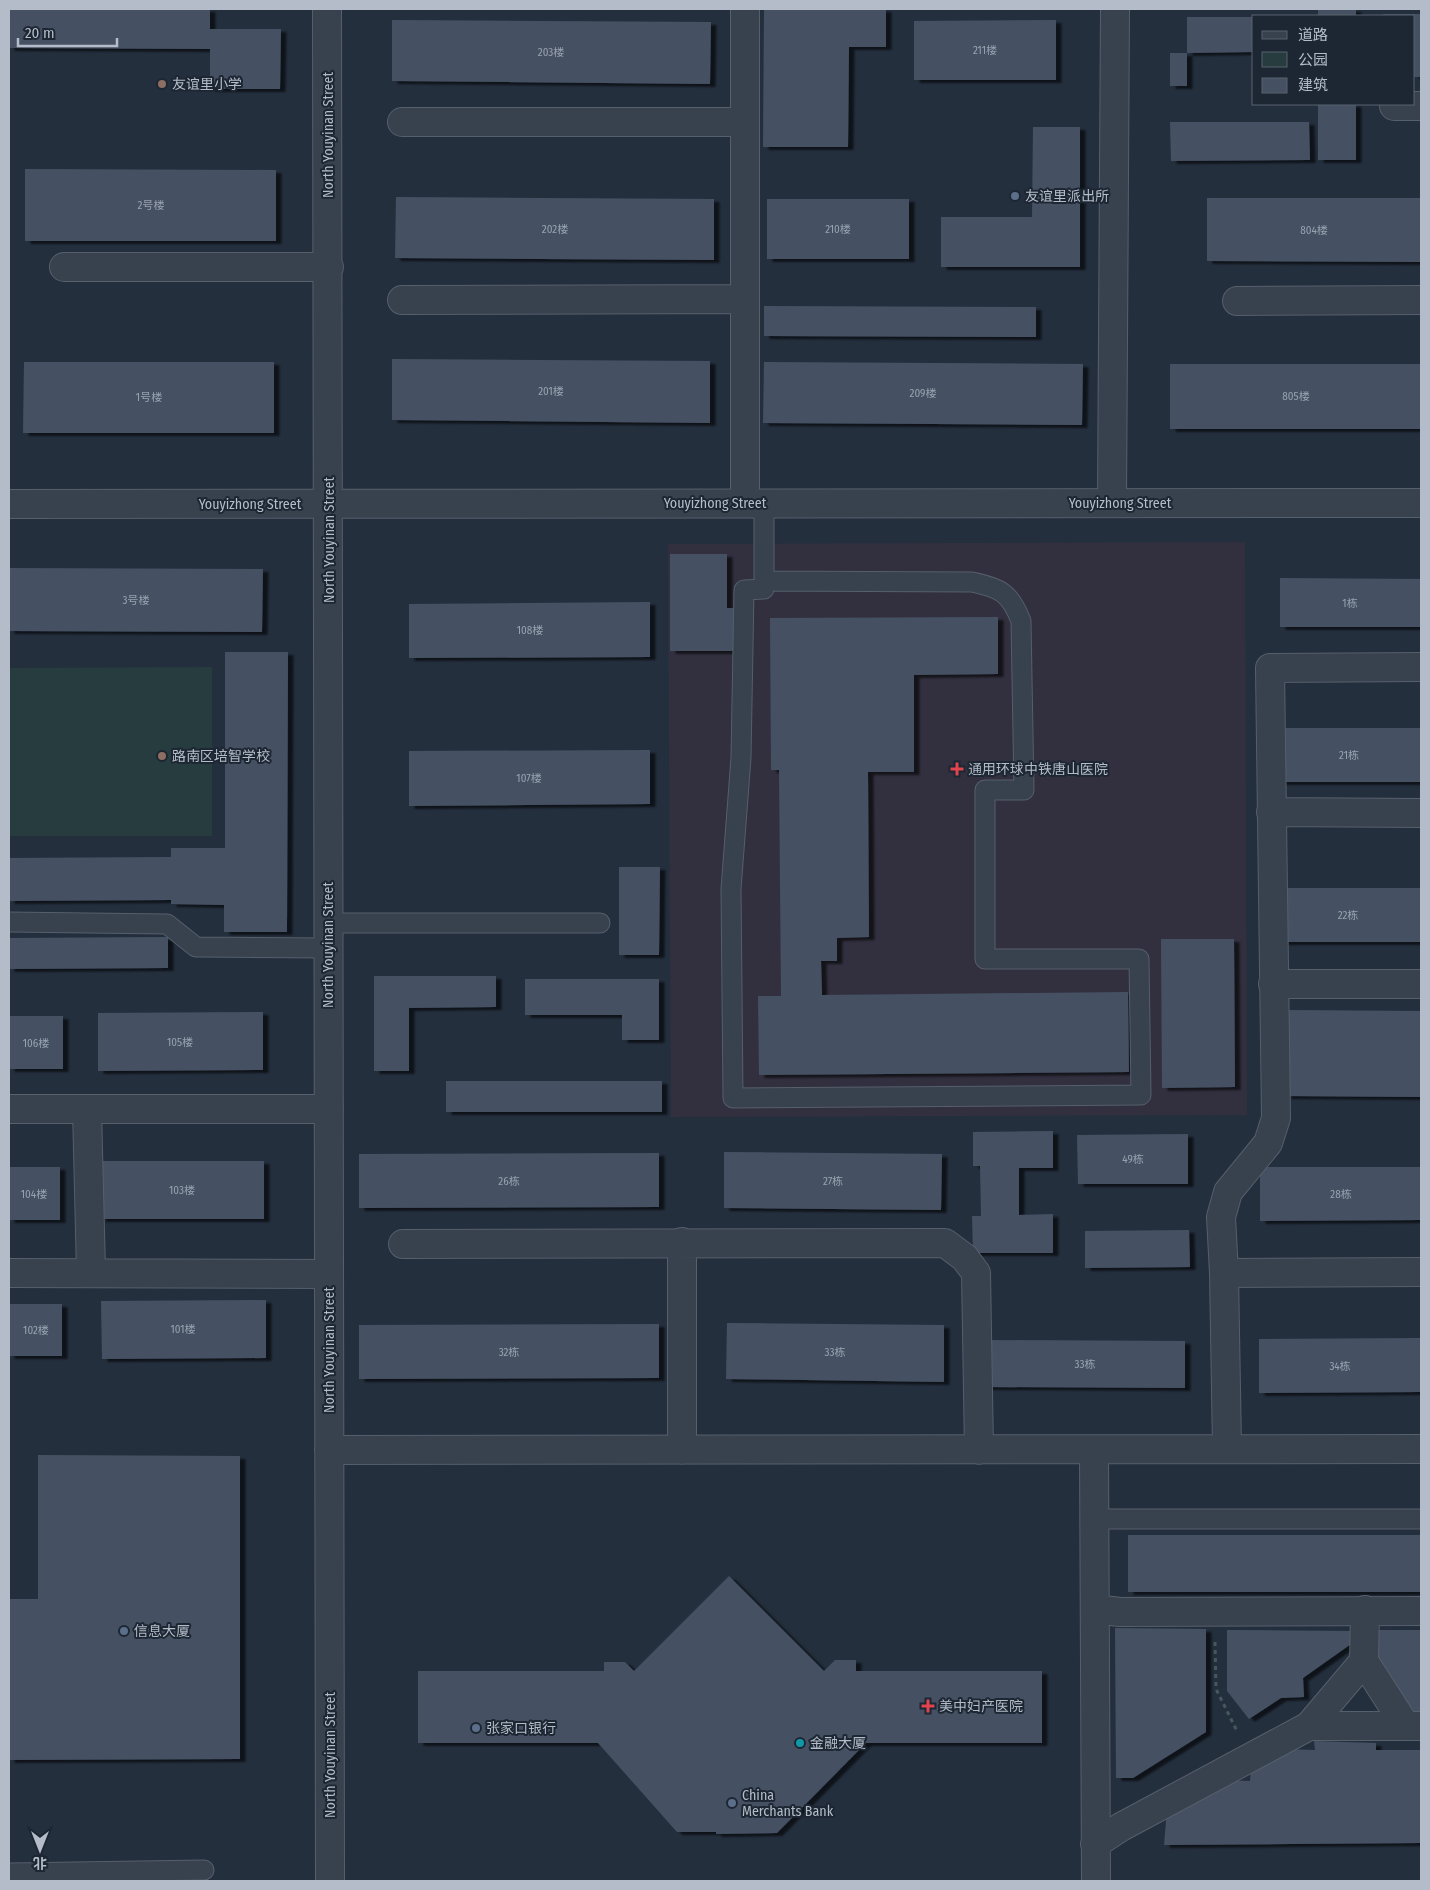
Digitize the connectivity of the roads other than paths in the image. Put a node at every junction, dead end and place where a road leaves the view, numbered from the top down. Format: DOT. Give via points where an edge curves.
graph roads {
  1 [pos="327,9"];
  2 [pos="746,9"];
  3 [pos="1115,9"];
  4 [pos="1394,106"];
  5 [pos="1421,106"];
  6 [pos="402,122"];
  7 [pos="746,122"];
  8 [pos="64,267"];
  9 [pos="329,267"];
  10 [pos="746,299"];
  11 [pos="402,300"];
  12 [pos="1421,300"];
  13 [pos="1237,301"];
  14 [pos="755,503"];
  15 [pos="1112,503"];
  16 [pos="1421,503"];
  17 [pos="9,504"];
  18 [pos="329,504"];
  19 [pos="764,581"];
  20 [pos="1421,667"];
  21 [pos="1271,812"];
  22 [pos="1421,813"];
  23 [pos="9,922"];
  24 [pos="600,923"];
  25 [pos="328,936"];
  26 [pos="1273,984"];
  27 [pos="1421,984"];
  28 [pos="9,1109"];
  29 [pos="87,1109"];
  30 [pos="329,1109"];
  31 [pos="682,1242"];
  32 [pos="403,1244"];
  33 [pos="91,1272"];
  34 [pos="1421,1272"];
  35 [pos="9,1273"];
  36 [pos="1224,1273"];
  37 [pos="329,1274"];
  38 [pos="1227,1448"];
  39 [pos="1421,1449"];
  40 [pos="329,1450"];
  41 [pos="682,1450"];
  42 [pos="979,1450"];
  43 [pos="1094,1450"];
  44 [pos="1095,1519"];
  45 [pos="1421,1519"];
  46 [pos="1095,1609"];
  47 [pos="1365,1610"];
  48 [pos="1421,1610"];
  49 [pos="1364,1661"];
  50 [pos="1309,1726"];
  51 [pos="1413,1726"];
  52 [pos="1095,1844"];
  53 [pos="204,1870"];
  54 [pos="9,1873"];
  55 [pos="330,1881"];
  56 [pos="1096,1881"];
  1 -- 9 [label="street, North Youyinan Street"];
  2 -- 7 [label="street"];
  3 -- 15 [label="street"];
  4 -- 5 [label="street"];
  6 -- 7 [label="street"];
  7 -- 10 [label="street"];
  8 -- 9 [label="street"];
  9 -- 18 [label="street, North Youyinan Street"];
  10 -- 11 [label="street"];
  10 -- 14 [label="street"];
  12 -- 13 [label="street"];
  14 -- 15 [label="street, Youyizhong Street"];
  14 -- 18 [label="street, Youyizhong Street"];
  14 -- 19 [label="lane"];
  15 -- 16 [label="street, Youyizhong Street"];
  17 -- 18 [label="street, Youyizhong Street"];
  18 -- 25 [label="street, North Youyinan Street"];
  19 -- 19 [label="lane" via="764,589 744,590 741,758 731,889 733,1098 1141,1095 1139,959 985,959 985,790 1024,790 1022,621 1014,601 995,587 972,582"];
  20 -- 21 [label="street" via="1270,668"];
  21 -- 22 [label="street"];
  21 -- 26 [label="street"];
  23 -- 25 [label="lane" via="167,924 196,947"];
  24 -- 25 [label="lane"];
  25 -- 30 [label="street, North Youyinan Street"];
  26 -- 27 [label="street"];
  26 -- 36 [label="street" via="1276,1118 1268,1143 1228,1192 1221,1217"];
  28 -- 29 [label="street"];
  29 -- 30 [label="street"];
  29 -- 33 [label="street"];
  30 -- 37 [label="street, North Youyinan Street"];
  31 -- 32 [label="street"];
  31 -- 41 [label="street"];
  31 -- 42 [label="street" via="945,1243 965,1258 976,1273"];
  33 -- 35 [label="street"];
  33 -- 37 [label="street"];
  34 -- 36 [label="street"];
  36 -- 38 [label="street"];
  37 -- 40 [label="street, North Youyinan Street"];
  38 -- 39 [label="street"];
  38 -- 43 [label="street"];
  40 -- 41 [label="street"];
  40 -- 55 [label="street, North Youyinan Street"];
  41 -- 42 [label="street"];
  42 -- 43 [label="street"];
  43 -- 44 [label="street"];
  44 -- 45 [label="lane"];
  44 -- 46 [label="street"];
  46 -- 47 [label="street" via="1120,1612"];
  46 -- 52 [label="street"];
  47 -- 48 [label="street"];
  47 -- 49 [label="street"];
  49 -- 50 [label="street"];
  49 -- 51 [label="street"];
  50 -- 51 [label="street"];
  50 -- 52 [label="street"];
  52 -- 56 [label="street"];
  53 -- 54 [label="lane"];
}
